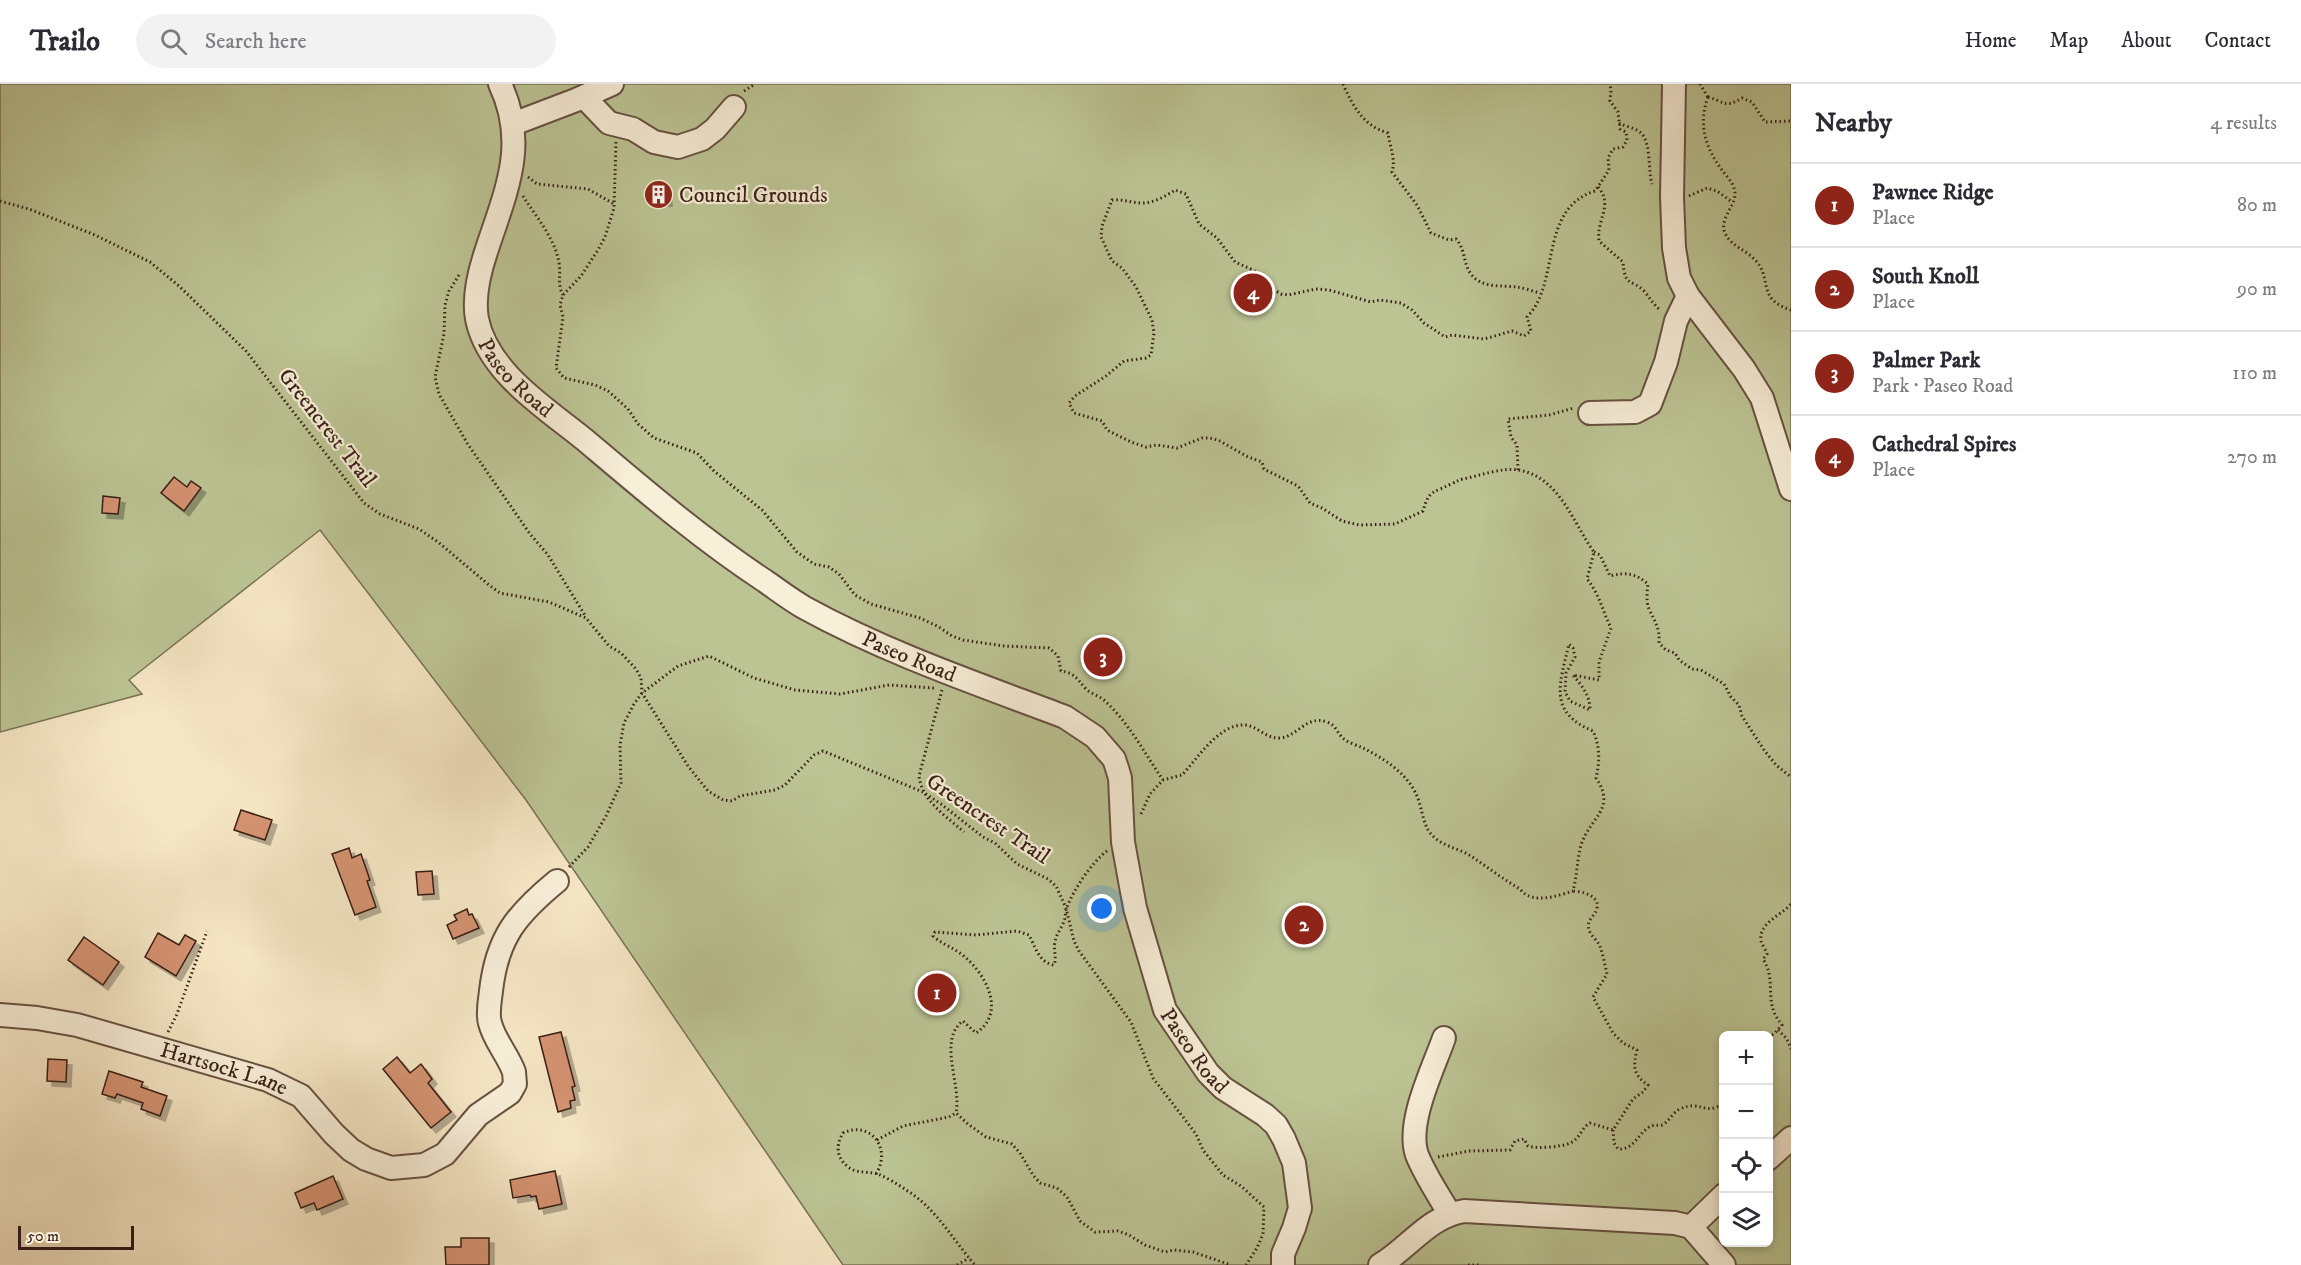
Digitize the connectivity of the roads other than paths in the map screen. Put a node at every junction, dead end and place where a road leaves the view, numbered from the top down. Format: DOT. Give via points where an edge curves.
graph roads {
  1 [pos="500,84"];
  2 [pos="612,84"];
  3 [pos="1674,84"];
  4 [pos="584,97"];
  5 [pos="734,107"];
  6 [pos="513,124"];
  7 [pos="1688,296"];
  8 [pos="1590,413"];
  9 [pos="1791,489"];
  10 [pos="557,881"];
  11 [pos="0,1015"];
  12 [pos="1444,1038"];
  13 [pos="1791,1138"];
  14 [pos="1773,1154"];
  15 [pos="1719,1200"];
  16 [pos="1449,1213"];
  17 [pos="1691,1227"];
  18 [pos="1283,1265"];
  19 [pos="1380,1265"];
  20 [pos="1724,1265"];
  1 -- 6 [label="street, Paseo Road"];
  2 -- 4 [label="street"];
  3 -- 7 [label="street" via="1672,197 1677,267"];
  4 -- 5 [label="street" via="616,126 678,147 702,139"];
  4 -- 6 [label="street"];
  6 -- 18 [label="street, Paseo Road" via="515,152 510,178 482,264 476,307 487,346 516,383 730,559 804,607 867,639 1065,717 1095,736 1114,759 1120,778 1123,842 1135,908 1164,1010 1208,1073 1276,1125 1294,1163 1300,1208 1283,1254"];
  7 -- 8 [label="street" via="1676,321 1650,404 1635,412"];
  7 -- 9 [label="street" via="1762,398"];
  10 -- 11 [label="street, Hartsock Lane" via="510,926 495,969 489,1019 514,1072 513,1089 478,1115 445,1154 424,1165 391,1168 359,1155 334,1134 301,1096 268,1080 77,1025"];
  12 -- 16 [label="street" via="1415,1125 1417,1154"];
  13 -- 14 [label="street"];
  15 -- 17 [label="street"];
  16 -- 17 [label="street" via="1675,1223"];
  16 -- 19 [label="street"];
  17 -- 20 [label="street"];
}
